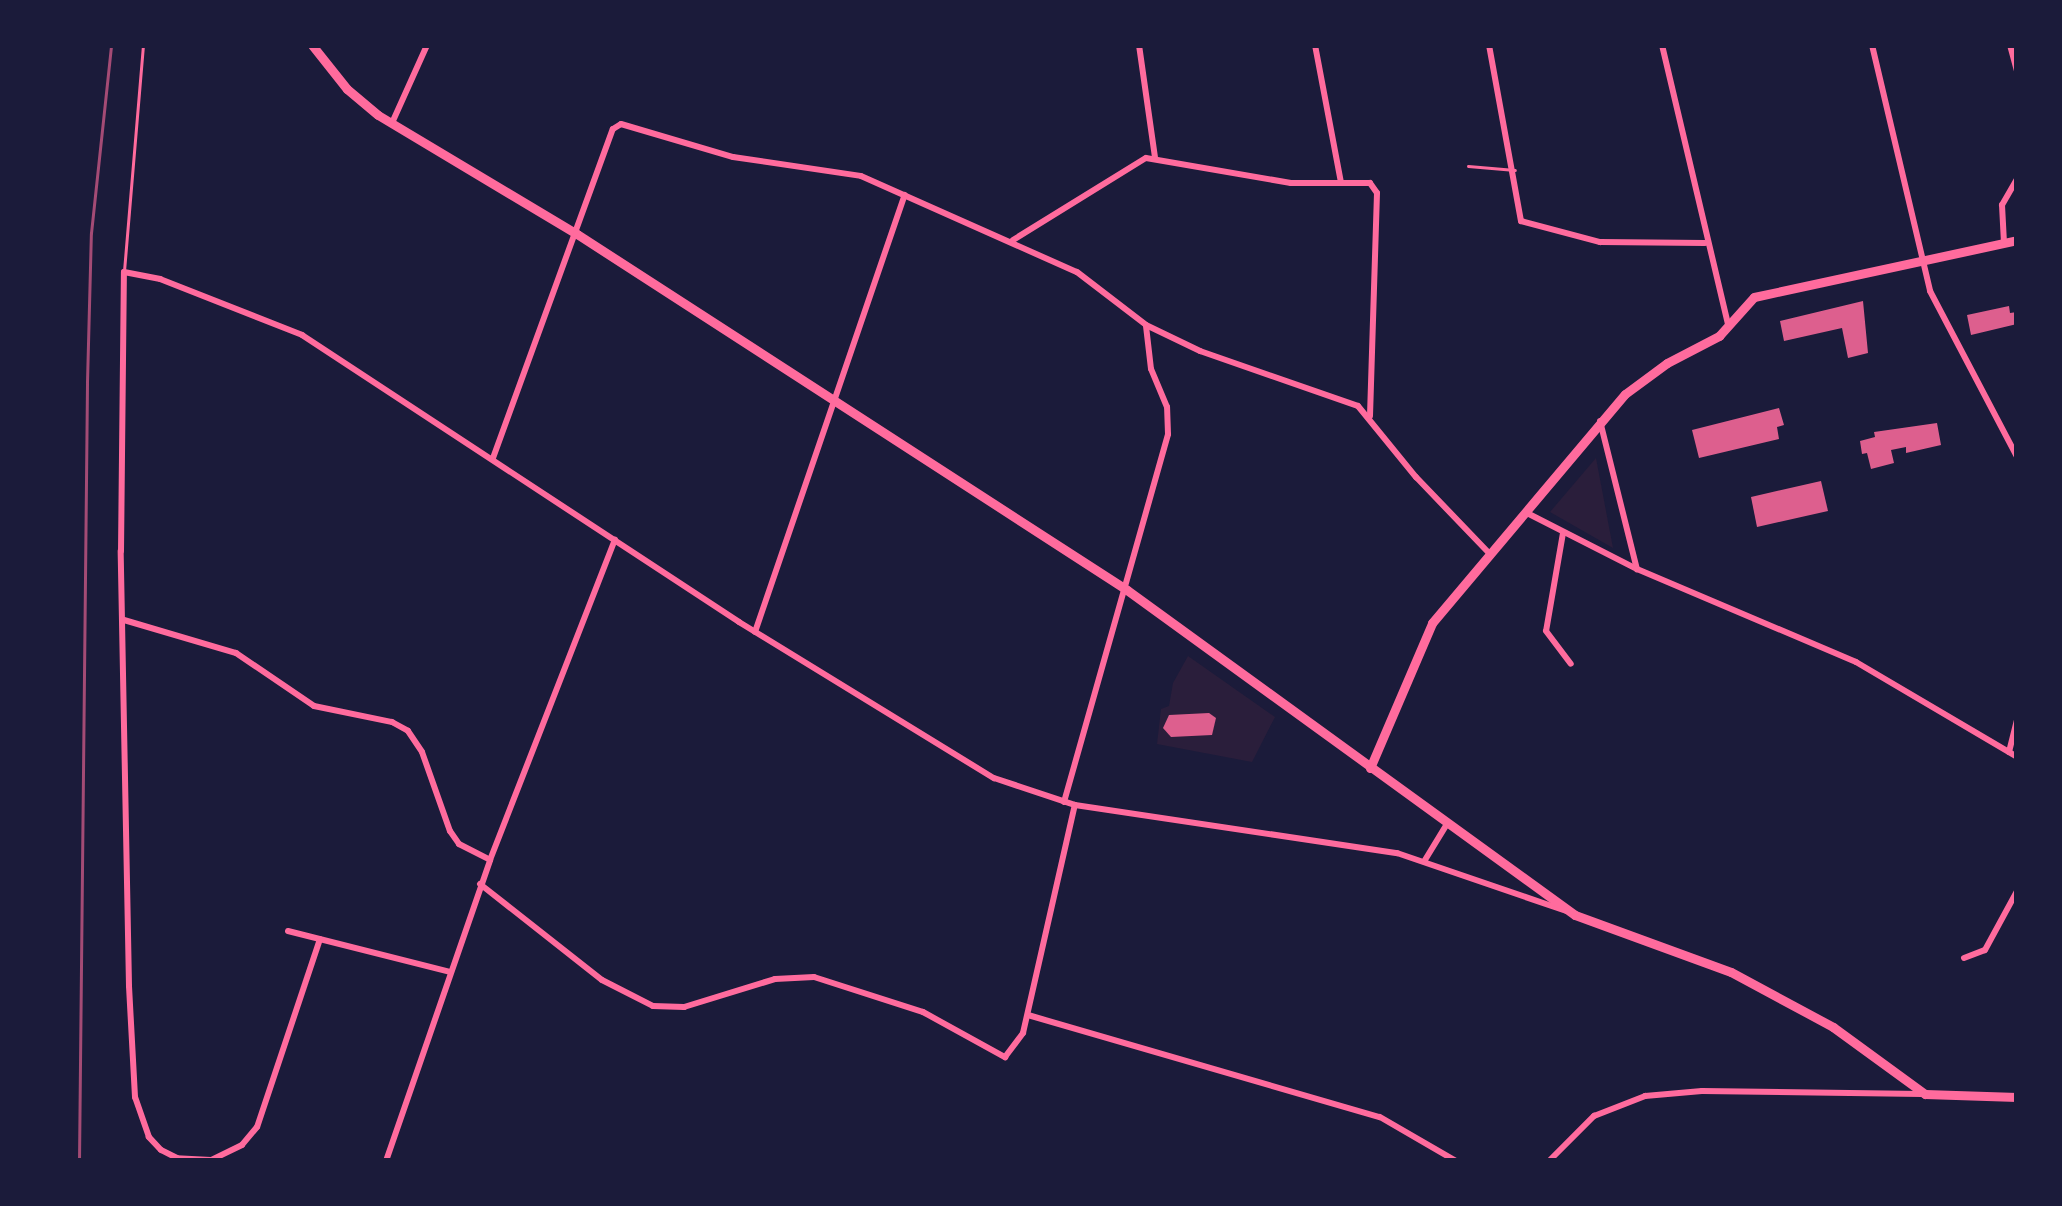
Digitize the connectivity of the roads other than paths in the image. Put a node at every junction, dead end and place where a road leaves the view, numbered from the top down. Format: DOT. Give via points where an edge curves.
graph roads {
  1 [pos="143,45"];
  2 [pos="312,45"];
  3 [pos="427,45"];
  4 [pos="1139,45"];
  5 [pos="1315,45"];
  6 [pos="1489,45"];
  7 [pos="1662,45"];
  8 [pos="1873,45"];
  9 [pos="2010,45"];
  10 [pos="2017,71"];
  11 [pos="392,123"];
  12 [pos="1155,157"];
  13 [pos="1468,166"];
  14 [pos="1515,170"];
  15 [pos="2017,179"];
  16 [pos="1341,183"];
  17 [pos="905,195"];
  18 [pos="577,234"];
  19 [pos="1013,239"];
  20 [pos="2011,241"];
  21 [pos="1705,244"];
  22 [pos="1921,261"];
  23 [pos="124,272"];
  24 [pos="1146,325"];
  25 [pos="1728,325"];
  26 [pos="832,402"];
  27 [pos="1370,416"];
  28 [pos="1600,421"];
  29 [pos="2017,457"];
  30 [pos="493,458"];
  31 [pos="1525,512"];
  32 [pos="1563,533"];
  33 [pos="615,540"];
  34 [pos="1490,553"];
  35 [pos="1636,569"];
  36 [pos="1126,590"];
  37 [pos="124,620"];
  38 [pos="755,632"];
  39 [pos="1571,664"];
  40 [pos="2017,721"];
  41 [pos="2013,754"];
  42 [pos="1370,768"];
  43 [pos="1064,802"];
  44 [pos="1075,805"];
  45 [pos="1447,824"];
  46 [pos="490,860"];
  47 [pos="1425,860"];
  48 [pos="481,884"];
  49 [pos="2017,891"];
  50 [pos="1575,915"];
  51 [pos="288,931"];
  52 [pos="320,939"];
  53 [pos="1964,958"];
  54 [pos="450,972"];
  55 [pos="1028,1015"];
  56 [pos="1925,1094"];
  57 [pos="2017,1097"];
  58 [pos="178,1159"];
  59 [pos="386,1161"];
  60 [pos="1456,1161"];
  61 [pos="1550,1161"];
  1 -- 23 [label="lane"];
  2 -- 11 [label="street" via="347,89"];
  3 -- 11 [label="street"];
  4 -- 12 [label="street"];
  5 -- 16 [label="street"];
  6 -- 14 [label="street"];
  7 -- 21 [label="street"];
  8 -- 22 [label="street"];
  9 -- 10 [label="street"];
  11 -- 18 [label="street"];
  12 -- 16 [label="street" via="1266,180"];
  12 -- 19 [label="street"];
  13 -- 14 [label="lane"];
  14 -- 21 [label="street" via="1525,224 1600,242"];
  15 -- 20 [label="street" via="2000,214"];
  16 -- 27 [label="street" via="1374,185"];
  17 -- 18 [label="street" via="834,168 746,160 616,124"];
  17 -- 19 [label="street"];
  17 -- 26 [label="street"];
  18 -- 26 [label="street"];
  18 -- 30 [label="street"];
  19 -- 24 [label="street" via="1089,280"];
  20 -- 22 [label="street"];
  21 -- 25 [label="street"];
  22 -- 25 [label="street" via="1768,292 1746,302"];
  22 -- 29 [label="street" via="1937,308"];
  23 -- 30 [label="street" via="281,323"];
  23 -- 37 [label="street"];
  24 -- 27 [label="street"];
  24 -- 36 [label="street" via="1170,420"];
  25 -- 28 [label="street" via="1651,374"];
  26 -- 36 [label="street"];
  26 -- 38 [label="street"];
  27 -- 34 [label="street"];
  28 -- 31 [label="street"];
  28 -- 35 [label="street"];
  30 -- 33 [label="street"];
  31 -- 32 [label="street"];
  31 -- 34 [label="street"];
  32 -- 35 [label="street"];
  32 -- 39 [label="street" via="1546,631"];
  33 -- 38 [label="street"];
  33 -- 46 [label="street"];
  34 -- 42 [label="street" via="1432,623"];
  35 -- 41 [label="street" via="1856,662"];
  36 -- 42 [label="street"];
  36 -- 43 [label="street"];
  37 -- 46 [label="street" via="236,653 314,706 408,731 450,831"];
  37 -- 58 [label="street" via="136,1096 149,1137"];
  38 -- 43 [label="street" via="974,769"];
  40 -- 41 [label="street"];
  42 -- 45 [label="street"];
  43 -- 44 [label="street"];
  44 -- 47 [label="street"];
  44 -- 55 [label="street"];
  45 -- 47 [label="street"];
  45 -- 50 [label="street"];
  46 -- 48 [label="street"];
  47 -- 50 [label="street"];
  48 -- 54 [label="street"];
  48 -- 55 [label="street" via="555,947 653,1006 684,1007 814,977 923,1012 1005,1057"];
  49 -- 53 [label="street" via="1984,950"];
  50 -- 56 [label="street" via="1752,983 1833,1027"];
  51 -- 52 [label="street"];
  52 -- 54 [label="street"];
  52 -- 58 [label="street" via="257,1126 226,1155"];
  54 -- 59 [label="street"];
  55 -- 60 [label="street" via="1380,1117"];
  56 -- 57 [label="street"];
  56 -- 61 [label="street" via="1645,1096 1594,1116"];
}
